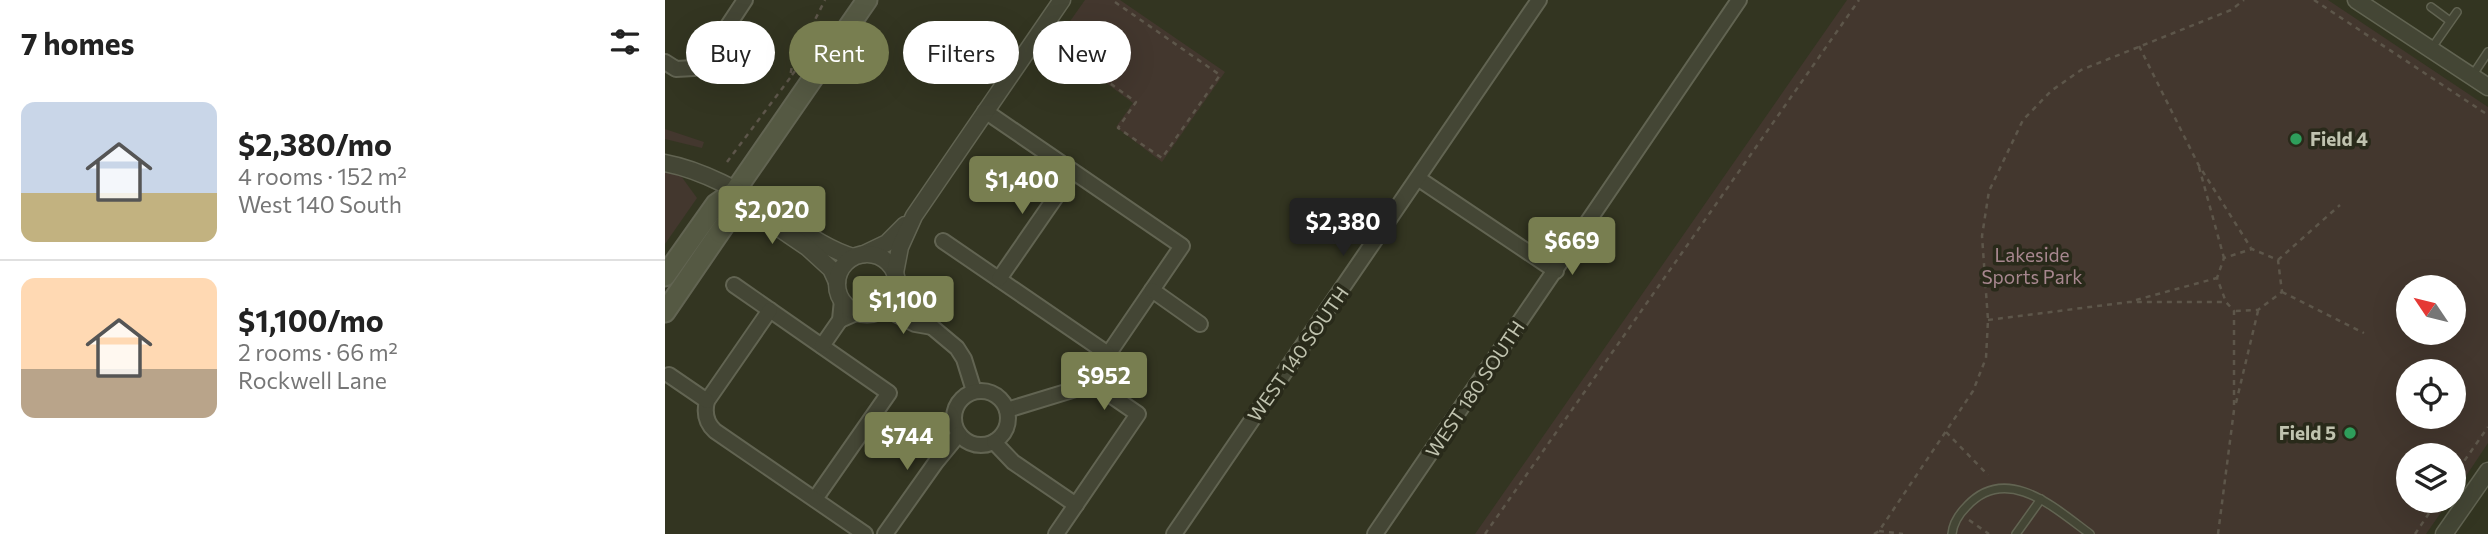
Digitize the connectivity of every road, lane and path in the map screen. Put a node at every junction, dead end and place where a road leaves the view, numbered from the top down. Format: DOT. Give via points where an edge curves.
graph roads {
  1 [pos="745,0"];
  2 [pos="825,0"];
  3 [pos="867,0"];
  4 [pos="1062,0"];
  5 [pos="1112,0"];
  6 [pos="1539,0"];
  7 [pos="1739,0"];
  8 [pos="1859,0"];
  9 [pos="2244,0"];
  10 [pos="2313,0"];
  11 [pos="2357,0"];
  12 [pos="2431,7"];
  13 [pos="2457,12"];
  14 [pos="2450,21"];
  15 [pos="2139,46"];
  16 [pos="2431,49"];
  17 [pos="2488,52"];
  18 [pos="665,62"];
  19 [pos="2472,76"];
  20 [pos="1111,84"];
  21 [pos="2488,87"];
  22 [pos="985,111"];
  23 [pos="2488,115"];
  24 [pos="727,162"];
  25 [pos="665,163"];
  26 [pos="2199,164"];
  27 [pos="1073,172"];
  28 [pos="1419,178"];
  29 [pos="735,191"];
  30 [pos="2340,205"];
  31 [pos="914,216"];
  32 [pos="943,241"];
  33 [pos="2252,249"];
  34 [pos="858,256"];
  35 [pos="2224,258"];
  36 [pos="2278,260"];
  37 [pos="1556,271"];
  38 [pos="665,276"];
  39 [pos="2217,278"];
  40 [pos="999,279"];
  41 [pos="895,281"];
  42 [pos="837,282"];
  43 [pos="734,285"];
  44 [pos="1152,290"];
  45 [pos="2282,292"];
  46 [pos="842,300"];
  47 [pos="2129,302"];
  48 [pos="2226,302"];
  49 [pos="884,308"];
  50 [pos="769,310"];
  51 [pos="2258,310"];
  52 [pos="2234,311"];
  53 [pos="665,312"];
  54 [pos="858,312"];
  55 [pos="840,320"];
  56 [pos="1988,320"];
  57 [pos="1200,324"];
  58 [pos="932,327"];
  59 [pos="2364,333"];
  60 [pos="822,346"];
  61 [pos="1108,354"];
  62 [pos="669,375"];
  63 [pos="1090,381"];
  64 [pos="974,391"];
  65 [pos="707,401"];
  66 [pos="1007,410"];
  67 [pos="2234,410"];
  68 [pos="2488,427"];
  69 [pos="1946,432"];
  70 [pos="959,434"];
  71 [pos="994,442"];
  72 [pos="2466,458"];
  73 [pos="2488,471"];
  74 [pos="1988,475"];
  75 [pos="815,499"];
  76 [pos="2042,499"];
  77 [pos="1076,505"];
  78 [pos="2429,513"];
  79 [pos="1879,531"];
  80 [pos="865,534"];
  81 [pos="886,534"];
  82 [pos="1056,534"];
  83 [pos="1174,534"];
  84 [pos="1375,534"];
  85 [pos="1485,534"];
  86 [pos="1874,534"];
  87 [pos="1903,534"];
  88 [pos="1952,534"];
  89 [pos="2016,534"];
  90 [pos="2090,534"];
  91 [pos="2218,534"];
  92 [pos="2414,534"];
  93 [pos="2444,534"];
  1 -- 18 [label="street" via="704,61 694,68 676,69"];
  2 -- 24 [label="path" via="790,78"];
  3 -- 29 [label="main road"];
  4 -- 22 [label="street"];
  5 -- 20 [label="path" via="1220,75 1162,158 1118,128 1136,102"];
  6 -- 28 [label="street, WEST 140 SOUTH"];
  7 -- 37 [label="street, WEST 180 SOUTH"];
  8 -- 85 [label="path"];
  9 -- 15 [label="path" via="2231,10"];
  10 -- 23 [label="path"];
  11 -- 16 [label="street"];
  12 -- 14 [label="lane"];
  13 -- 14 [label="lane"];
  14 -- 16 [label="lane"];
  15 -- 26 [label="path"];
  15 -- 56 [label="path" via="2081,70 2051,91 2023,120 1989,191 1982,236"];
  16 -- 19 [label="street"];
  17 -- 19 [label="lane"];
  19 -- 21 [label="street"];
  22 -- 27 [label="street"];
  22 -- 31 [label="street"];
  25 -- 29 [label="street" via="700,173"];
  26 -- 33 [label="path"];
  26 -- 35 [label="path"];
  27 -- 40 [label="street"];
  27 -- 44 [label="street" via="1182,246"];
  28 -- 37 [label="street"];
  28 -- 83 [label="street, WEST 140 SOUTH"];
  29 -- 34 [label="street" via="840,253"];
  29 -- 38 [label="main road" via="716,204"];
  29 -- 42 [label="street" via="751,211 808,248 831,269"];
  29 -- 53 [label="main road" via="732,214"];
  30 -- 36 [label="path"];
  31 -- 34 [label="street" via="887,243"];
  31 -- 41 [label="street" via="899,247"];
  32 -- 40 [label="street"];
  33 -- 35 [label="path"];
  33 -- 36 [label="path"];
  34 -- 41 [label="street" via="882,258 890,264"];
  34 -- 42 [label="street" via="840,272"];
  35 -- 39 [label="path"];
  36 -- 45 [label="path"];
  37 -- 84 [label="street, WEST 180 SOUTH"];
  39 -- 47 [label="path"];
  39 -- 48 [label="path"];
  40 -- 61 [label="street"];
  41 -- 49 [label="street" via="891,302"];
  41 -- 58 [label="street"];
  42 -- 46 [label="street"];
  43 -- 50 [label="street"];
  44 -- 57 [label="street"];
  44 -- 61 [label="street"];
  45 -- 51 [label="path"];
  45 -- 59 [label="path"];
  46 -- 54 [label="street"];
  46 -- 55 [label="street"];
  47 -- 48 [label="path"];
  47 -- 56 [label="path"];
  48 -- 52 [label="path"];
  49 -- 54 [label="street"];
  49 -- 58 [label="street"];
  50 -- 60 [label="street"];
  50 -- 65 [label="street"];
  51 -- 52 [label="path"];
  51 -- 67 [label="path"];
  52 -- 67 [label="path"];
  54 -- 55 [label="street"];
  55 -- 60 [label="street"];
  56 -- 69 [label="path" via="1986,358 1973,391"];
  58 -- 64 [label="street" via="957,348"];
  60 -- 75 [label="street" via="889,393"];
  61 -- 63 [label="street"];
  62 -- 65 [label="street"];
  63 -- 66 [label="street"];
  63 -- 77 [label="street" via="1137,414"];
  64 -- 66 [label="street" via="996,395"];
  64 -- 70 [label="street" via="956,409"];
  65 -- 75 [label="street" via="706,418 715,431"];
  66 -- 71 [label="street" via="1005,431"];
  67 -- 91 [label="path"];
  68 -- 72 [label="path"];
  69 -- 74 [label="path"];
  69 -- 79 [label="path"];
  70 -- 71 [label="street" via="978,445"];
  70 -- 81 [label="street"];
  71 -- 77 [label="street" via="1013,462"];
  73 -- 93 [label="street"];
  75 -- 80 [label="street"];
  76 -- 88 [label="lane" via="2020,489 1997,489 1973,499 1959,514"];
  76 -- 89 [label="lane"];
  76 -- 90 [label="lane"];
  77 -- 82 [label="street"];
  78 -- 92 [label="path"];
  79 -- 86 [label="path"];
  79 -- 87 [label="path"];
}
